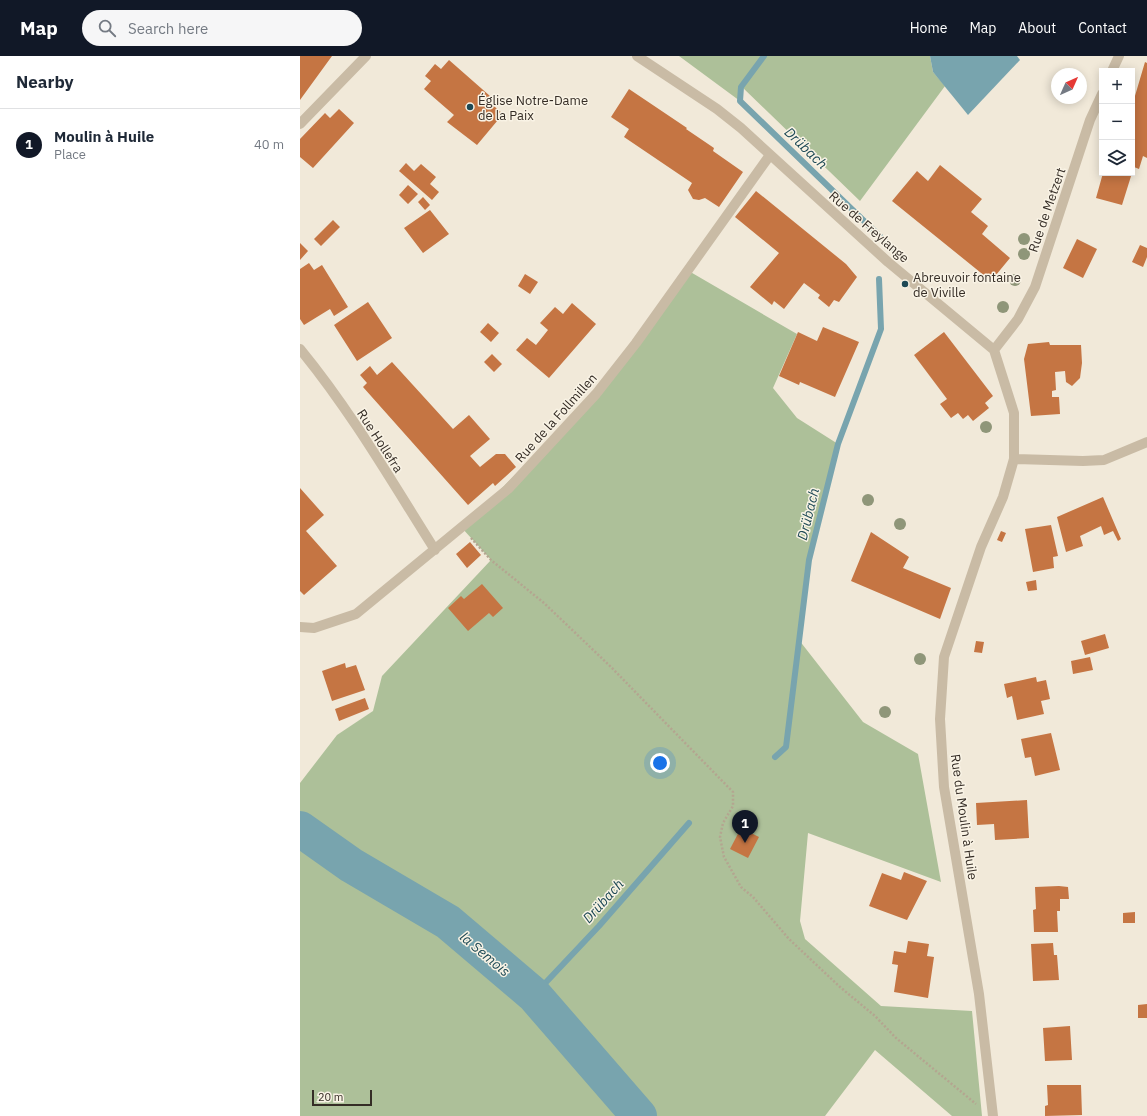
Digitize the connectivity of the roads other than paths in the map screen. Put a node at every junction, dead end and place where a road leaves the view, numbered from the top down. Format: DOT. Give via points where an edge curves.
graph roads {
  1 [pos="366,56"];
  2 [pos="637,56"];
  3 [pos="1119,56"];
  4 [pos="1113,68"];
  5 [pos="1099,100"];
  6 [pos="300,124"];
  7 [pos="770,155"];
  8 [pos="300,349"];
  9 [pos="994,350"];
  10 [pos="1147,442"];
  11 [pos="1014,459"];
  12 [pos="435,550"];
  13 [pos="300,627"];
  14 [pos="993,1116"];
  1 -- 6 [label="street"];
  2 -- 7 [label="street, Rue de Freylange" via="717,108"];
  3 -- 4 [label="street"];
  5 -- 9 [label="street, Rue de Metzert" via="1090,120 1035,287 1018,319"];
  7 -- 9 [label="street, Rue de Freylange" via="888,262"];
  7 -- 12 [label="street, Rue de la Follmillen" via="636,343 596,394 508,489"];
  8 -- 12 [label="street, Rue Hollefra" via="374,454"];
  9 -- 11 [label="street" via="1014,413"];
  10 -- 11 [label="street" via="1104,460 1083,462"];
  11 -- 14 [label="street, Rue du Moulin à Huile" via="1003,497 981,547 944,657 940,719 944,787 979,994"];
  12 -- 13 [label="street, Rue de la Follmillen" via="356,614 314,628"];
}
